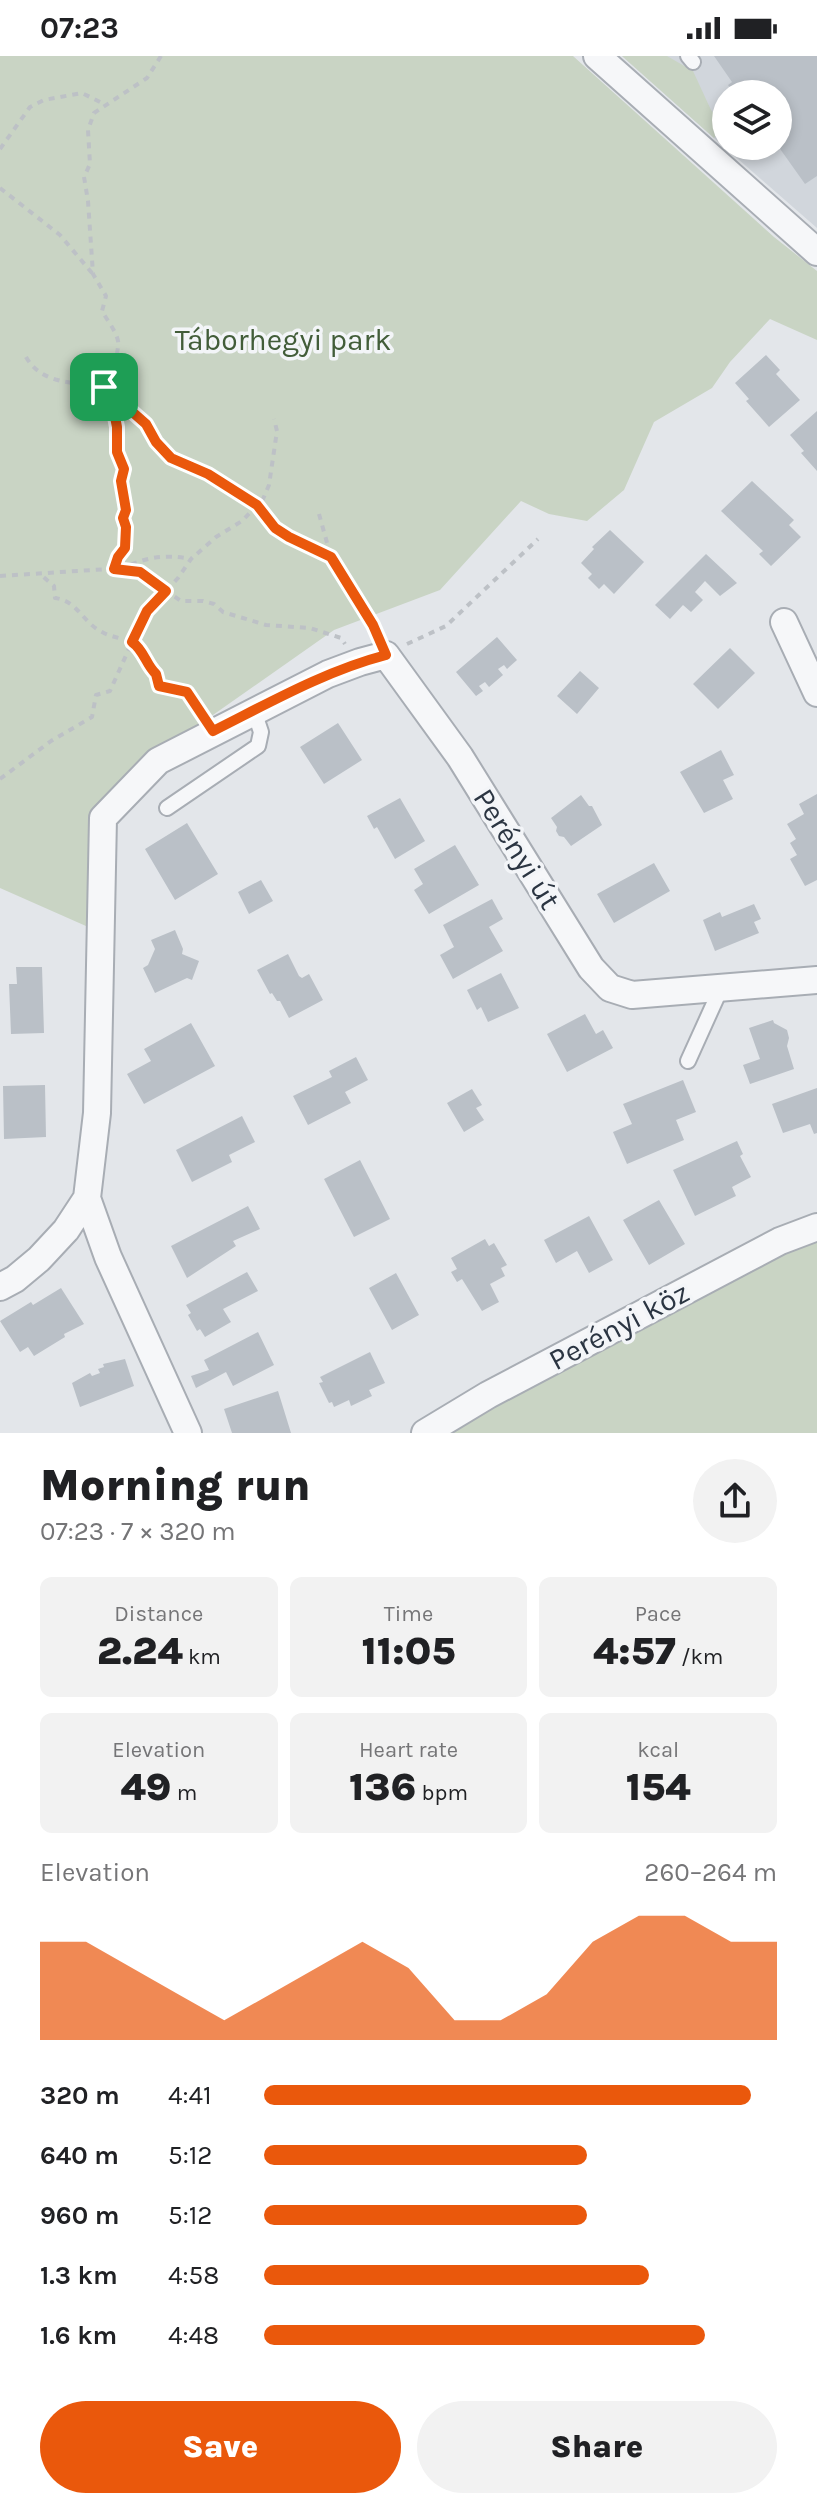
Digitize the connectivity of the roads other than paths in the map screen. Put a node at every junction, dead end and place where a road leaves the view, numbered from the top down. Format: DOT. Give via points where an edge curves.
graph roads {
  1 [pos="597,56"];
  2 [pos="817,252"];
  3 [pos="784,622"];
  4 [pos="817,693"];
  5 [pos="254,711"];
  6 [pos="167,808"];
  7 [pos="817,980"];
  8 [pos="721,988"];
  9 [pos="688,1061"];
  10 [pos="87,1198"];
  11 [pos="817,1227"];
  12 [pos="0,1287"];
  13 [pos="188,1433"];
  14 [pos="425,1433"];
  1 -- 2 [label="street"];
  3 -- 4 [label="street"];
  5 -- 6 [label="lane" via="261,732 258,746"];
  5 -- 8 [label="street, Perényi út" via="328,674 386,655 460,757 591,968 610,988 632,995"];
  5 -- 10 [label="street" via="158,761 103,818 97,1113"];
  7 -- 8 [label="street, Perényi út"];
  8 -- 9 [label="lane"];
  10 -- 12 [label="street" via="39,1259"];
  10 -- 13 [label="street" via="108,1257"];
  11 -- 14 [label="street, Perényi köz" via="780,1241"];
}
